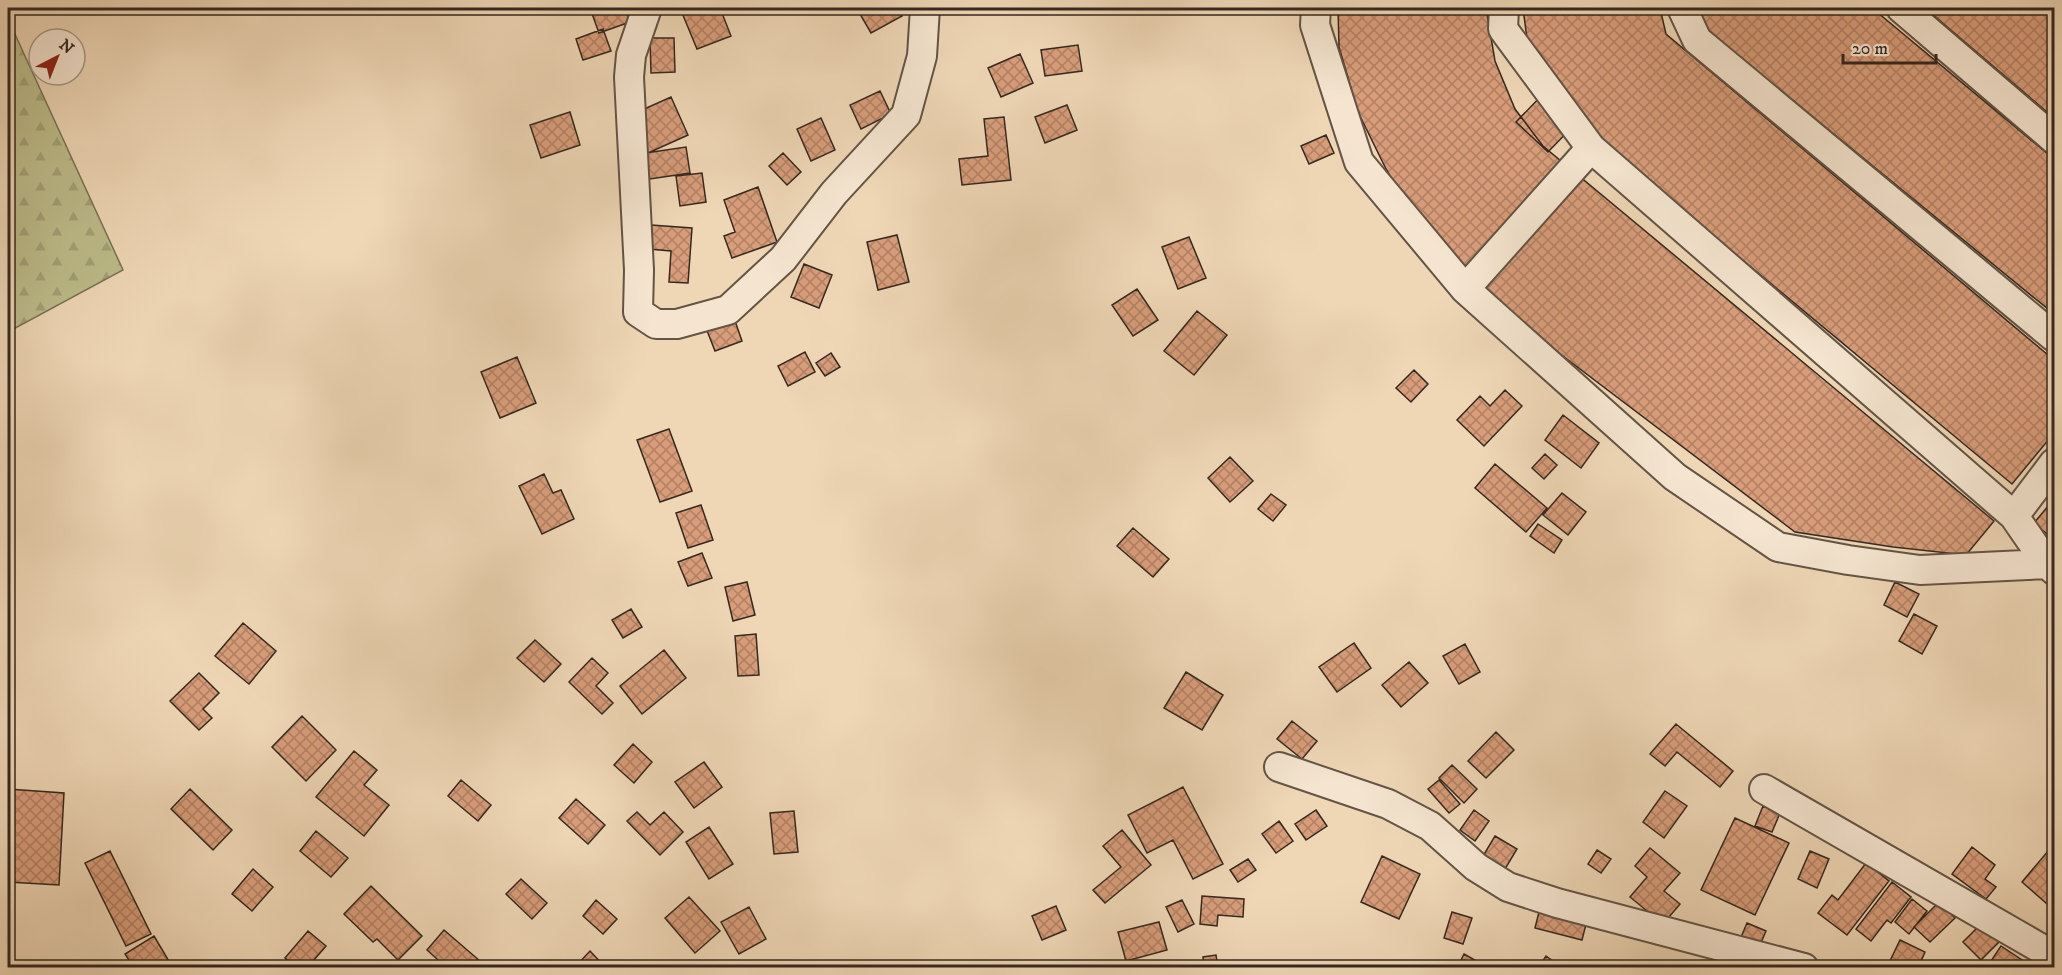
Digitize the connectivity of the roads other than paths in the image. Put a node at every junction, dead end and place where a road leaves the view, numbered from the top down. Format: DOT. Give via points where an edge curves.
graph roads {
  1 [pos="647,8"];
  2 [pos="925,8"];
  3 [pos="1316,8"];
  4 [pos="1504,8"];
  5 [pos="1682,8"];
  6 [pos="1901,8"];
  7 [pos="2055,139"];
  8 [pos="1591,148"];
  9 [pos="1465,289"];
  10 [pos="2055,337"];
  11 [pos="2055,463"];
  12 [pos="2014,516"];
  13 [pos="2051,567"];
  14 [pos="1279,767"];
  15 [pos="1764,789"];
  16 [pos="2055,956"];
  17 [pos="1804,968"];
  1 -- 2 [label="street" via="631,55 629,78 638,312 656,324 677,324 728,310 783,259 834,193 906,115 922,56"];
  3 -- 9 [label="street" via="1315,25 1359,162"];
  4 -- 8 [label="street" via="1503,29"];
  5 -- 10 [label="street" via="1697,40"];
  6 -- 7 [label="street"];
  8 -- 9 [label="street"];
  8 -- 12 [label="street"];
  9 -- 13 [label="street" via="1675,477 1778,546 1920,570"];
  11 -- 12 [label="street"];
  12 -- 13 [label="street"];
  14 -- 17 [label="street" via="1388,804 1430,826 1476,867 1508,887"];
  15 -- 16 [label="street"];
}
